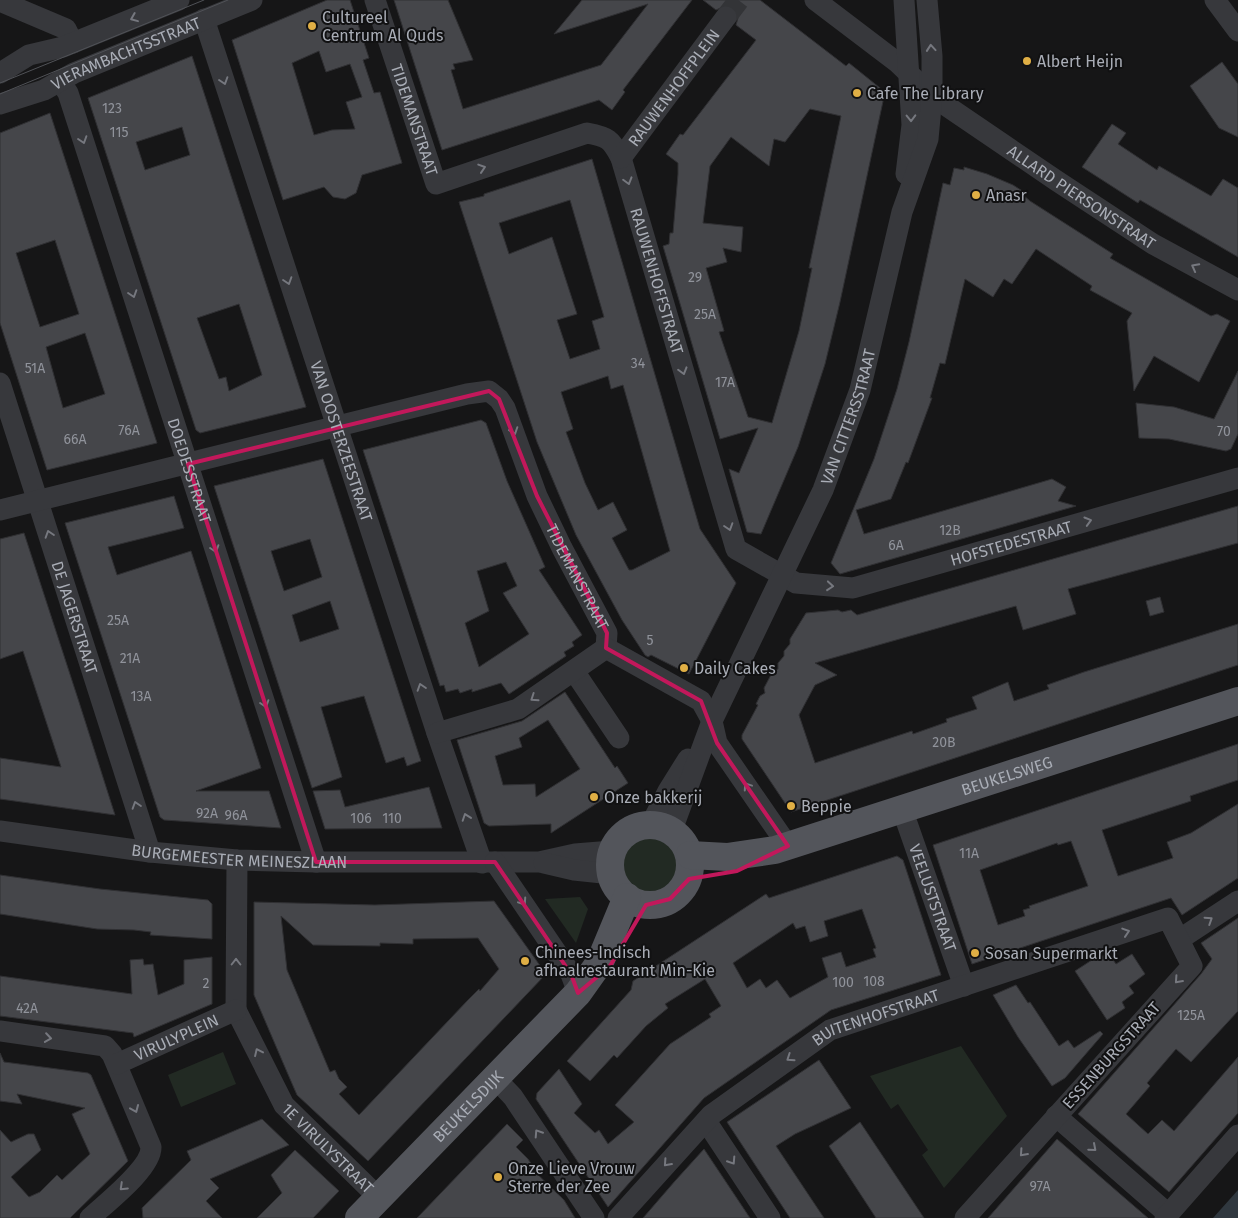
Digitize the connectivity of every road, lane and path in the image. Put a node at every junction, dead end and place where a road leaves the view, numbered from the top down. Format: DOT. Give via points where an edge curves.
graph roads {
  1 [pos="179,0"];
  2 [pos="252,0"];
  3 [pos="375,0"];
  4 [pos="815,0"];
  5 [pos="904,0"];
  6 [pos="927,0"];
  7 [pos="1215,0"];
  8 [pos="0,1"];
  9 [pos="726,17"];
  10 [pos="204,19"];
  11 [pos="1238,31"];
  12 [pos="69,36"];
  13 [pos="0,73"];
  14 [pos="910,74"];
  15 [pos="60,81"];
  16 [pos="932,96"];
  17 [pos="0,104"];
  18 [pos="621,158"];
  19 [pos="436,184"];
  20 [pos="902,212"];
  21 [pos="1238,290"];
  22 [pos="0,383"];
  23 [pos="336,428"];
  24 [pos="188,464"];
  25 [pos="1238,478"];
  26 [pos="38,501"];
  27 [pos="0,510"];
  28 [pos="782,577"];
  29 [pos="606,648"];
  30 [pos="574,671"];
  31 [pos="1238,701"];
  32 [pos="712,721"];
  33 [pos="436,733"];
  34 [pos="619,738"];
  35 [pos="902,809"];
  36 [pos="662,827"];
  37 [pos="0,831"];
  38 [pos="782,848"];
  39 [pos="150,852"];
  40 [pos="237,860"];
  41 [pos="316,862"];
  42 [pos="488,862"];
  43 [pos="612,863"];
  44 [pos="689,867"];
  45 [pos="636,901"];
  46 [pos="1238,901"];
  47 [pos="1180,939"];
  48 [pos="964,986"];
  49 [pos="578,993"];
  50 [pos="236,1010"];
  51 [pos="0,1031"];
  52 [pos="117,1064"];
  53 [pos="496,1079"];
  54 [pos="277,1095"];
  55 [pos="1056,1116"];
  56 [pos="706,1120"];
  57 [pos="1238,1135"];
  58 [pos="379,1198"];
  59 [pos="1167,1216"];
  60 [pos="90,1218"];
  61 [pos="359,1218"];
  62 [pos="594,1218"];
  63 [pos="618,1218"];
  64 [pos="770,1218"];
  65 [pos="965,1218"];
  1 -- 12 [label="street, VIERAMBACHTSSTRAAT, one-way"];
  2 -- 10 [label="street, VIERAMBACHTSSTRAAT"];
  3 -- 19 [label="street, TIDEMANSTRAAT"];
  4 -- 14 [label="street, ALLARD PIERSONSTRAAT"];
  5 -- 14 [label="street"];
  16 -- 6 [label="street, VAN CITTERSSTRAAT, one-way"];
  7 -- 11 [label="street"];
  8 -- 12 [label="street"];
  9 -- 18 [label="street, RAUWENHOFFPLEIN"];
  10 -- 15 [label="street, VIERAMBACHTSSTRAAT"];
  10 -- 23 [label="street, VAN OOSTERZEESTRAAT, one-way"];
  12 -- 13 [label="street, VIERAMBACHTSSTRAAT"];
  14 -- 16 [label="street, ALLARD PIERSONSTRAAT"];
  14 -- 20 [label="street, one-way" via="912,126"];
  15 -- 17 [label="street, VIERAMBACHTSSTRAAT" via="44,90"];
  15 -- 24 [label="street, DOEDESSTRAAT, one-way" via="68,93"];
  16 -- 20 [label="street, VAN CITTERSSTRAAT" via="928,139"];
  21 -- 16 [label="street, ALLARD PIERSONSTRAAT, one-way" via="1153,244"];
  19 -- 18 [label="street, RAUWENHOFFSTRAAT, one-way" via="587,133 607,137"];
  18 -- 28 [label="street, RAUWENHOFFSTRAAT, one-way" via="736,549"];
  20 -- 28 [label="street, VAN CITTERSSTRAAT" via="860,390 823,490"];
  22 -- 26 [label="street, DE JAGERSTRAAT"];
  23 -- 24 [label="street"];
  23 -- 29 [label="street, TIDEMANSTRAAT, one-way" via="489,391 499,398 537,496 607,633"];
  33 -- 23 [label="street, VAN OOSTERZEESTRAAT, one-way"];
  24 -- 26 [label="street"];
  24 -- 41 [label="street, DOEDESSTRAAT, one-way"];
  28 -- 25 [label="street, HOFSTEDESTRAAT, one-way" via="796,583 853,588"];
  26 -- 27 [label="street"];
  39 -- 26 [label="street, DE JAGERSTRAAT, one-way"];
  28 -- 32 [label="street, VAN CITTERSSTRAAT"];
  29 -- 30 [label="street"];
  29 -- 32 [label="street, TIDEMANSTRAAT" via="700,701"];
  30 -- 33 [label="street, one-way" via="518,709"];
  30 -- 34 [label="street"];
  31 -- 35 [label="main road, BEUKELSWEG"];
  32 -- 36 [label="street, VAN CITTERSSTRAAT"];
  38 -- 32 [label="street, TIDEMANSTRAAT, one-way" via="718,743"];
  42 -- 33 [label="street, VAN OOSTERZEESTRAAT, one-way"];
  35 -- 38 [label="main road, BEUKELSWEG"];
  35 -- 48 [label="street, VEELUSTSTRAAT"];
  36 -- 43 [label="main road" via="628,832 621,837"];
  36 -- 44 [label="main road" via="684,842"];
  37 -- 39 [label="street, BURGEMEESTER MEINESZLAAN"];
  38 -- 44 [label="main road, BEUKELSWEG" via="737,871"];
  39 -- 40 [label="street, BURGEMEESTER MEINESZLAAN"];
  40 -- 41 [label="street, BURGEMEESTER MEINESZLAAN"];
  50 -- 40 [label="street, one-way"];
  41 -- 42 [label="street, BURGEMEESTER MEINESZLAAN"];
  42 -- 43 [label="street, BURGEMEESTER MEINESZLAAN" via="539,862 576,854"];
  42 -- 49 [label="street, VAN OOSTERZEESTRAAT, one-way" via="571,974"];
  43 -- 45 [label="main road" via="618,889"];
  44 -- 45 [label="main road" via="680,891 670,899 659,904"];
  45 -- 49 [label="main road, BEUKELSDIJK"];
  47 -- 46 [label="street, one-way"];
  48 -- 47 [label="street, BUITENHOFSTRAAT, one-way" via="1168,918"];
  47 -- 55 [label="street, ESSENBURGSTRAAT, one-way" via="1192,966"];
  48 -- 56 [label="street, BUITENHOFSTRAAT, one-way" via="830,1030"];
  49 -- 53 [label="main road, BEUKELSDIJK"];
  50 -- 52 [label="street, VIRULYPLEIN"];
  54 -- 50 [label="street, VIRULYPLEIN, one-way"];
  51 -- 52 [label="street, one-way" via="105,1046"];
  52 -- 60 [label="street, VIRULYPLEIN, one-way" via="151,1153 143,1167"];
  53 -- 58 [label="main road, BEUKELSDIJK"];
  62 -- 53 [label="street, one-way" via="514,1096"];
  54 -- 58 [label="street, 1E VIRULYSTRAAT"];
  55 -- 59 [label="street, one-way"];
  55 -- 65 [label="street, ESSENBURGSTRAAT, one-way"];
  56 -- 63 [label="street, BUITENHOFSTRAAT, one-way"];
  56 -- 64 [label="street, one-way"];
  57 -- 59 [label="street"];
  58 -- 61 [label="main road, BEUKELSDIJK"];
}
